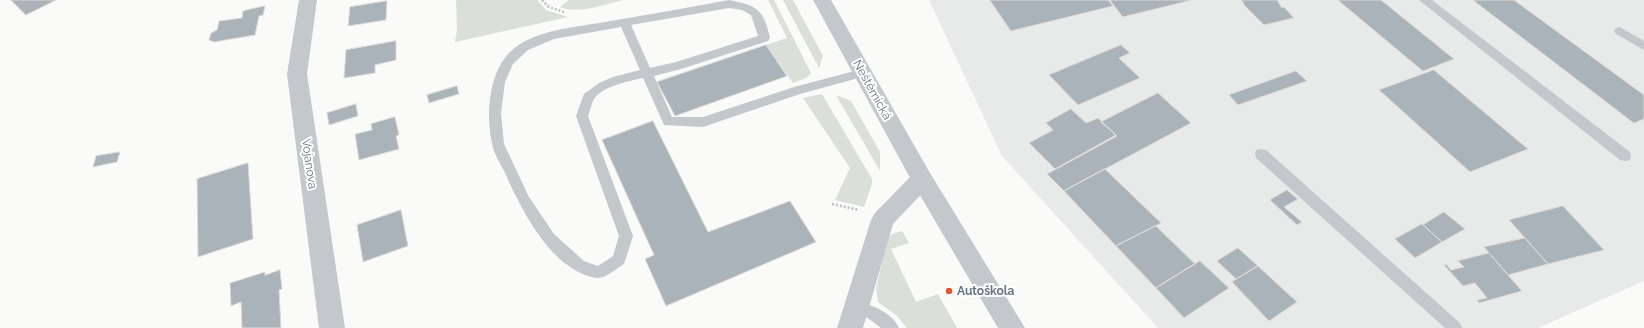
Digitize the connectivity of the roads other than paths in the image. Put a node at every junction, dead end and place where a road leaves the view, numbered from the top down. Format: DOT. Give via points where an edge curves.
graph roads {
  1 [pos="308,0"];
  2 [pos="822,0"];
  3 [pos="1425,0"];
  4 [pos="624,21"];
  5 [pos="1620,31"];
  6 [pos="1644,46"];
  7 [pos="647,73"];
  8 [pos="862,73"];
  9 [pos="1261,154"];
  10 [pos="1625,156"];
  11 [pos="922,179"];
  12 [pos="853,317"];
  13 [pos="332,328"];
  14 [pos="892,328"];
  15 [pos="1012,328"];
  16 [pos="1455,328"];
  1 -- 13 [label="street, Vojanova" via="297,74"];
  2 -- 8 [label="street, Neštěmická"];
  3 -- 10 [label="lane"];
  4 -- 7 [label="lane"];
  4 -- 7 [label="lane" via="729,4 748,6 760,18 764,38"];
  4 -- 7 [label="lane" via="552,35 524,47 508,62 499,82 495,113 498,144 524,200 549,238 579,266 599,272 619,260 626,236 582,116 588,97 604,86"];
  5 -- 6 [label="lane"];
  7 -- 8 [label="lane" via="668,122 703,122 798,90"];
  8 -- 11 [label="street, Neštěmická"];
  9 -- 16 [label="lane"];
  11 -- 12 [label="street" via="883,220"];
  11 -- 15 [label="street, Neštěmická"];
  12 -- 14 [label="lane" via="870,311"];
}
